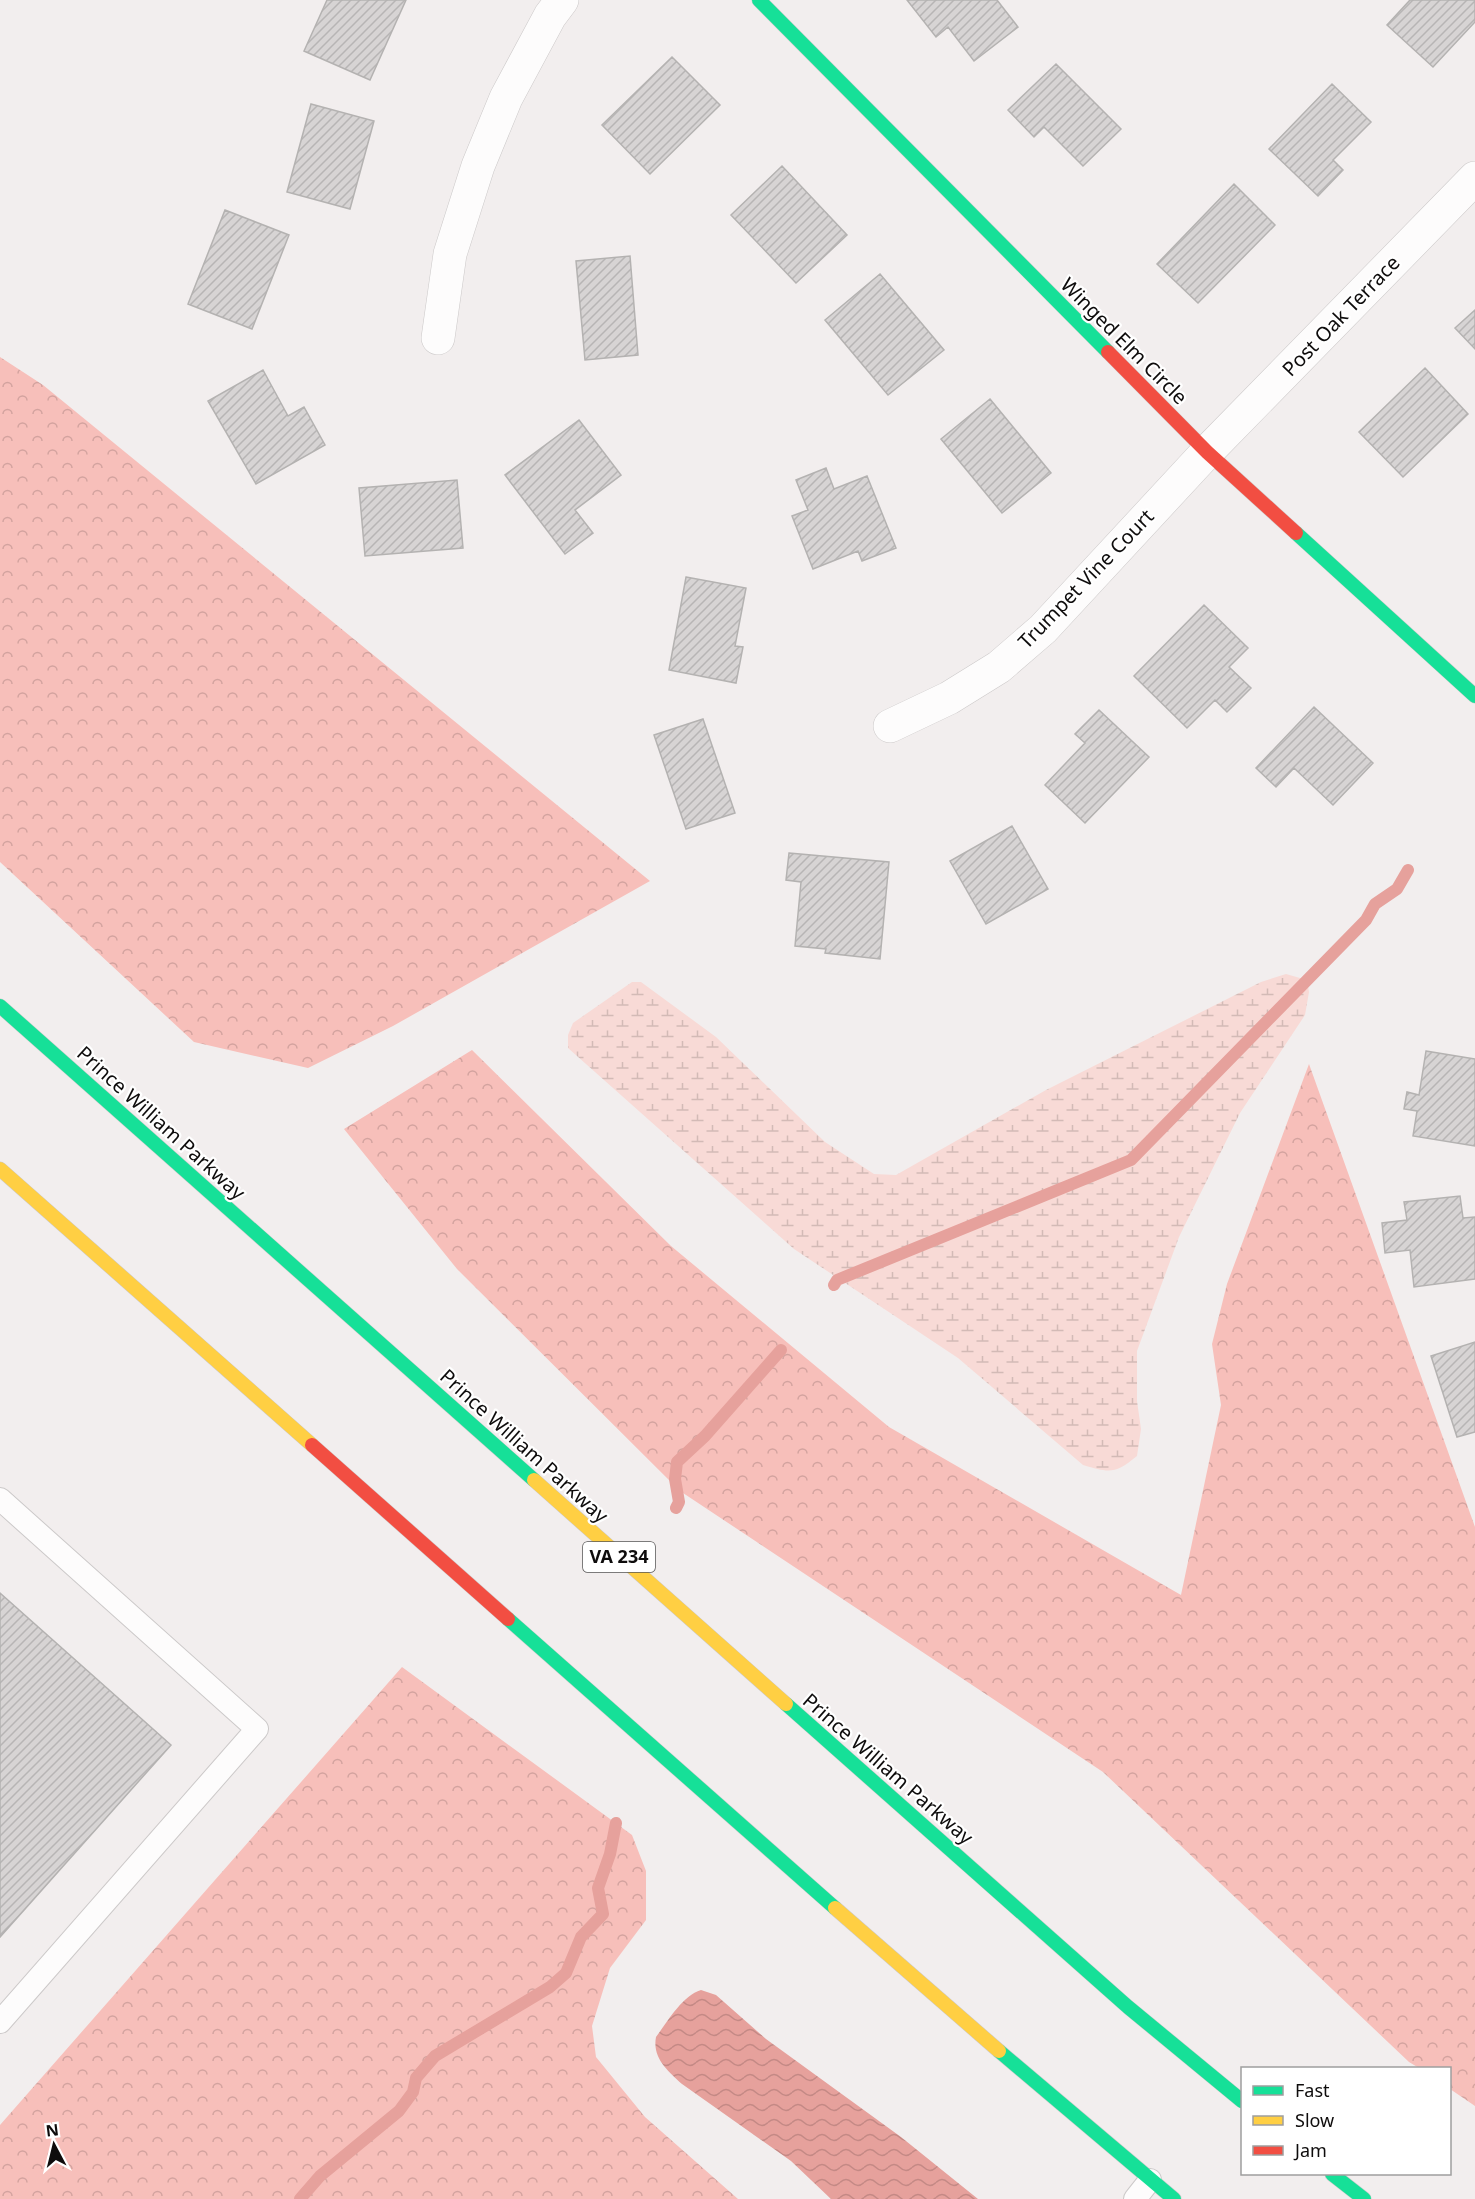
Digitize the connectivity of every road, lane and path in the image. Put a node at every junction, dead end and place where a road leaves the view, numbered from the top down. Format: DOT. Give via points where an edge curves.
graph roads {
  1 [pos="562,0"];
  2 [pos="759,0"];
  3 [pos="1475,178"];
  4 [pos="438,338"];
  5 [pos="1207,452"];
  6 [pos="1475,696"];
  7 [pos="890,726"];
  8 [pos="0,1006"];
  9 [pos="0,1169"];
  10 [pos="0,1498"];
  11 [pos="0,2022"];
  12 [pos="1241,2100"];
  13 [pos="1333,2175"];
  14 [pos="1150,2180"];
  15 [pos="1135,2199"];
  16 [pos="1174,2199"];
  17 [pos="1364,2199"];
  1 -- 4 [label="street" via="506,98 478,166 450,254"];
  2 -- 5 [label="main road, Winged Elm Circle"];
  3 -- 5 [label="street, Post Oak Terrace"];
  5 -- 6 [label="main road, Winged Elm Circle"];
  5 -- 7 [label="street, Trumpet Vine Court" via="1043,629 999,667 949,698"];
  8 -- 12 [label="main road, Prince William Parkway / VA 234" via="1066,1952"];
  9 -- 14 [label="main road" via="877,1945"];
  10 -- 11 [label="lane" via="257,1729"];
  13 -- 17 [label="main road"];
  14 -- 15 [label="lane"];
  14 -- 16 [label="main road"];
}
